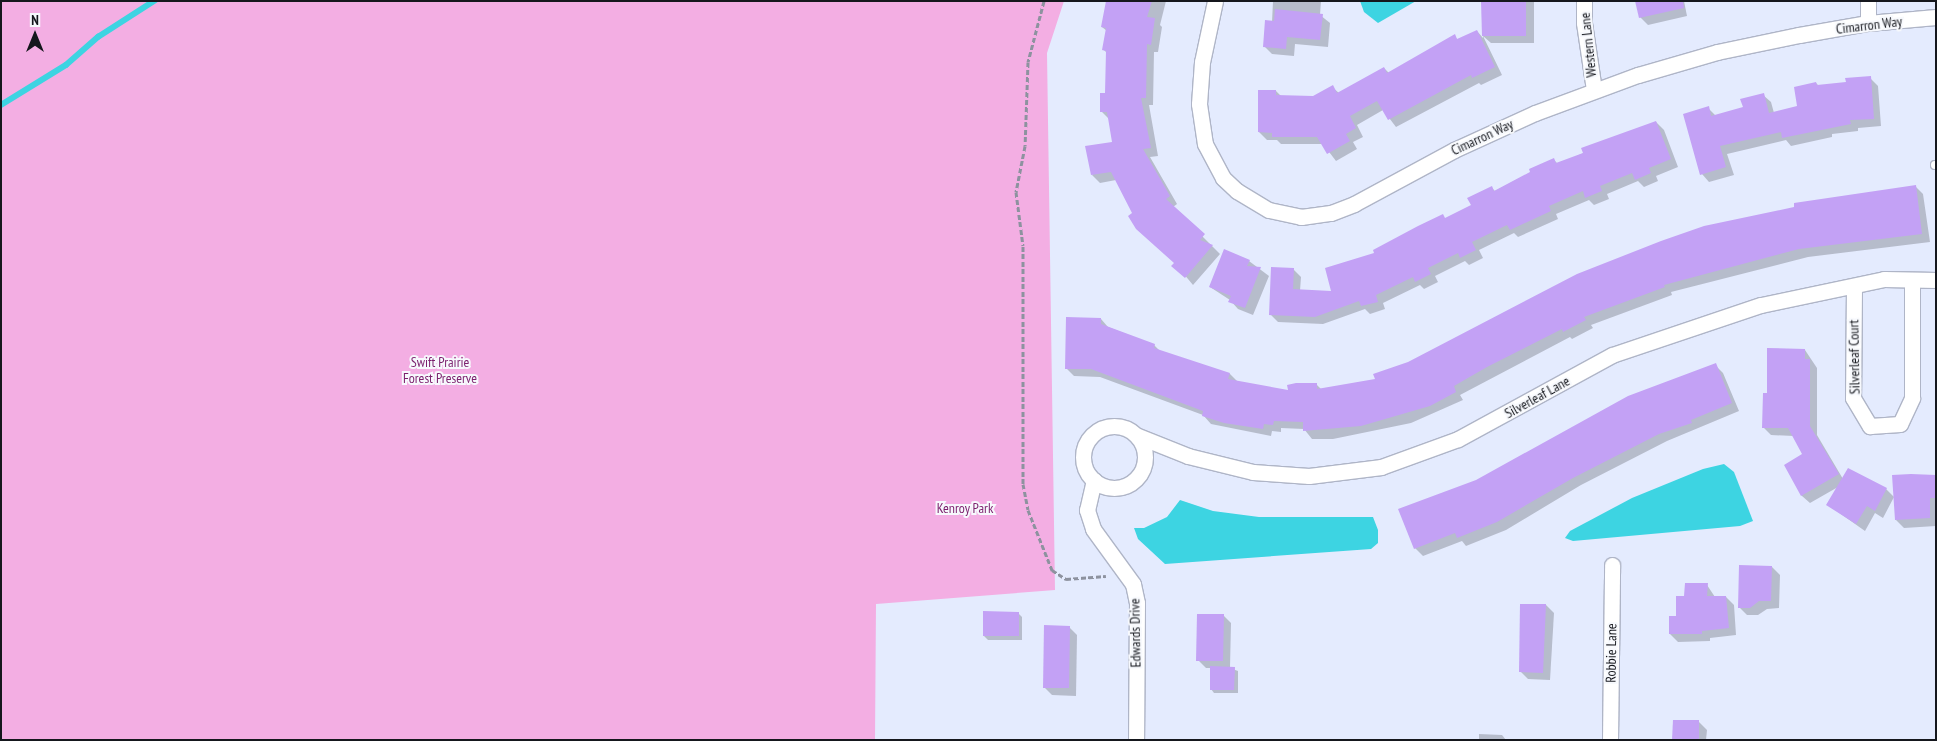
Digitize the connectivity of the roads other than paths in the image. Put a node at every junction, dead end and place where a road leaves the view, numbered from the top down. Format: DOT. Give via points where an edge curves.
graph roads {
  1 [pos="1215,1"];
  2 [pos="1584,1"];
  3 [pos="1868,1"];
  4 [pos="1936,18"];
  5 [pos="1868,23"];
  6 [pos="1594,90"];
  7 [pos="1912,280"];
  8 [pos="1936,280"];
  9 [pos="1854,287"];
  10 [pos="1138,436"];
  11 [pos="1094,480"];
  12 [pos="1612,565"];
  13 [pos="1136,740"];
  14 [pos="1610,740"];
  1 -- 6 [label="street, Cimarron Way" via="1202,62 1199,104 1206,144 1223,178 1236,192 1285,215 1318,216 1354,204 1454,150"];
  2 -- 6 [label="street, Western Lane"];
  3 -- 5 [label="street"];
  4 -- 5 [label="street, Cimarron Way"];
  5 -- 6 [label="street, Cimarron Way" via="1717,52"];
  7 -- 8 [label="street, Silverleaf Lane"];
  7 -- 9 [label="street, Silverleaf Lane" via="1884,279"];
  7 -- 9 [label="street, Silverleaf Court" via="1912,398 1900,424 1870,426 1853,398"];
  9 -- 10 [label="street, Silverleaf Lane" via="1761,305 1612,356 1458,439 1381,467 1309,476 1253,472 1195,459"];
  10 -- 11 [label="street" via="1146,458 1143,471 1135,480 1124,487 1112,488"];
  10 -- 11 [label="street, Silverleaf Lane" via="1116,425 1093,433 1082,455 1084,467"];
  11 -- 13 [label="street, Edwards Drive" via="1088,494 1087,510 1093,529 1132,584 1137,603"];
  12 -- 14 [label="street, Robbie Lane"];
}
